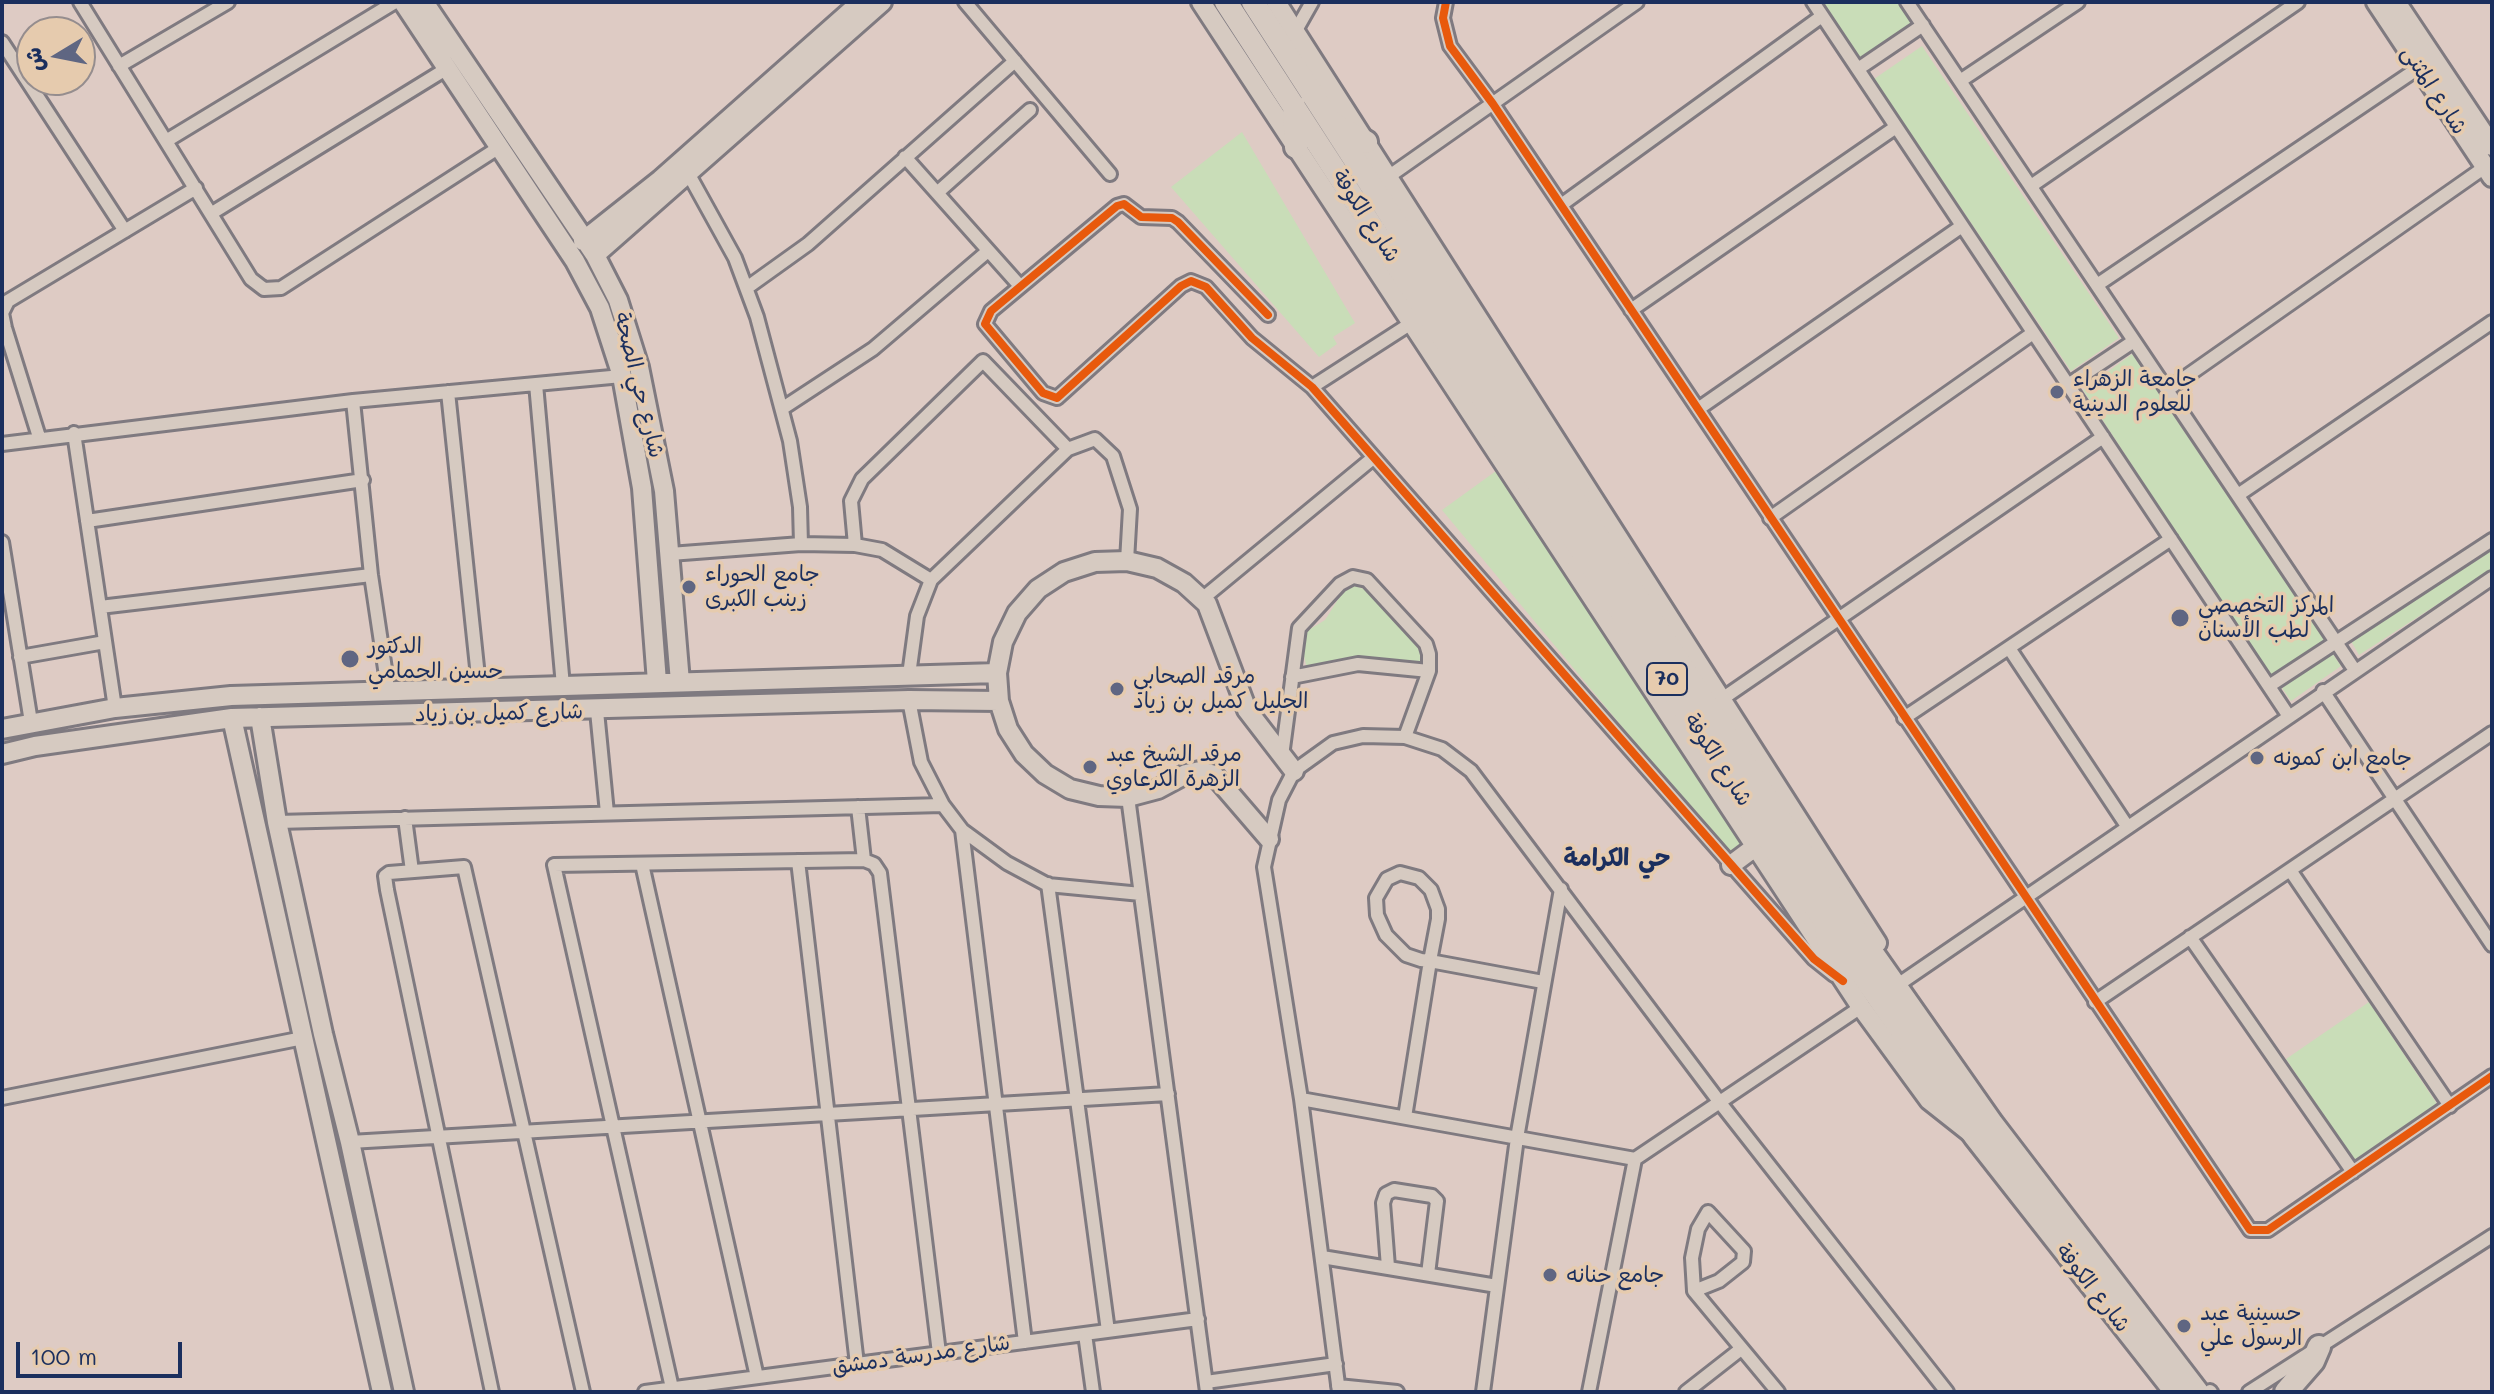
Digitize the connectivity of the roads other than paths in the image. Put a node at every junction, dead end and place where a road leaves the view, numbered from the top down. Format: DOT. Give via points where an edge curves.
graph roads {
  1 [pos="80,2"];
  2 [pos="228,2"];
  3 [pos="395,2"];
  4 [pos="403,2"];
  5 [pos="861,2"];
  6 [pos="882,2"];
  7 [pos="965,2"];
  8 [pos="1201,2"];
  9 [pos="1226,2"];
  10 [pos="1253,2"];
  11 [pos="1276,2"];
  12 [pos="1312,2"];
  13 [pos="1446,2"];
  14 [pos="1637,2"];
  15 [pos="1813,2"];
  16 [pos="1907,2"];
  17 [pos="2078,2"];
  18 [pos="2298,2"];
  19 [pos="2376,2"];
  20 [pos="2396,2"];
  21 [pos="423,11"];
  22 [pos="1822,16"];
  23 [pos="1923,25"];
  24 [pos="1295,32"];
  25 [pos="435,36"];
  26 [pos="2,42"];
  27 [pos="1015,61"];
  28 [pos="119,66"];
  29 [pos="2420,67"];
  30 [pos="446,69"];
  31 [pos="1858,69"];
  32 [pos="1960,81"];
  33 [pos="1493,104"];
  34 [pos="1294,105"];
  35 [pos="1030,110"];
  36 [pos="1330,122"];
  37 [pos="1896,127"];
  38 [pos="166,141"];
  39 [pos="1366,142"];
  40 [pos="2492,146"];
  41 [pos="1296,147"];
  42 [pos="498,148"];
  43 [pos="905,157"];
  44 [pos="2488,172"];
  45 [pos="688,173"];
  46 [pos="1110,174"];
  47 [pos="1388,177"];
  48 [pos="2031,186"];
  49 [pos="196,188"];
  50 [pos="657,190"];
  51 [pos="937,193"];
  52 [pos="1561,205"];
  53 [pos="212,213"];
  54 [pos="1962,226"];
  55 [pos="125,231"];
  56 [pos="589,248"];
  57 [pos="988,251"];
  58 [pos="2097,285"];
  59 [pos="1020,286"];
  60 [pos="748,287"];
  61 [pos="1631,310"];
  62 [pos="1268,315"];
  63 [pos="1413,322"];
  64 [pos="2492,322"];
  65 [pos="2033,333"];
  66 [pos="2134,341"];
  67 [pos="622,376"];
  68 [pos="536,384"];
  69 [pos="2068,385"];
  70 [pos="1312,387"];
  71 [pos="2167,390"];
  72 [pos="448,392"];
  73 [pos="353,401"];
  74 [pos="783,408"];
  75 [pos="1698,409"];
  76 [pos="74,433"];
  77 [pos="39,437"];
  78 [pos="2103,437"];
  79 [pos="2,444"];
  80 [pos="1068,449"];
  81 [pos="1373,458"];
  82 [pos="363,480"];
  83 [pos="642,488"];
  84 [pos="664,491"];
  85 [pos="2238,495"];
  86 [pos="1770,518"];
  87 [pos="87,521"];
  88 [pos="646,522"];
  89 [pos="668,522"];
  90 [pos="2171,539"];
  91 [pos="2492,540"];
  92 [pos="2,542"];
  93 [pos="801,544"];
  94 [pos="855,545"];
  95 [pos="670,554"];
  96 [pos="1127,561"];
  97 [pos="371,575"];
  98 [pos="2492,578"];
  99 [pos="931,580"];
  100 [pos="1585,585"];
  101 [pos="1630,588"];
  102 [pos="1202,599"];
  103 [pos="100,607"];
  104 [pos="1838,618"];
  105 [pos="8,628"];
  106 [pos="2335,640"];
  107 [pos="105,642"];
  108 [pos="2009,648"];
  109 [pos="20,657"];
  110 [pos="2354,669"];
  111 [pos="1429,671"];
  112 [pos="997,673"];
  113 [pos="909,675"];
  114 [pos="1292,677"];
  115 [pos="791,681"];
  116 [pos="657,682"];
  117 [pos="680,682"];
  118 [pos="750,682"];
  119 [pos="479,686"];
  120 [pos="563,686"];
  121 [pos="2269,686"];
  122 [pos="388,689"];
  123 [pos="2323,691"];
  124 [pos="1722,699"];
  125 [pos="909,700"];
  126 [pos="999,701"];
  127 [pos="149,704"];
  128 [pos="789,704"];
  129 [pos="748,706"];
  130 [pos="107,709"];
  131 [pos="597,711"];
  132 [pos="2288,715"];
  133 [pos="260,717"];
  134 [pos="232,718"];
  135 [pos="1904,718"];
  136 [pos="31,722"];
  137 [pos="2,729"];
  138 [pos="153,729"];
  139 [pos="100,736"];
  140 [pos="1405,737"];
  141 [pos="2491,737"];
  142 [pos="2,754"];
  143 [pos="1288,764"];
  144 [pos="1128,797"];
  145 [pos="2396,798"];
  146 [pos="943,805"];
  147 [pos="858,807"];
  148 [pos="607,813"];
  149 [pos="405,818"];
  150 [pos="1799,820"];
  151 [pos="277,822"];
  152 [pos="2127,826"];
  153 [pos="962,830"];
  154 [pos="1269,839"];
  155 [pos="1755,847"];
  156 [pos="1802,853"];
  157 [pos="864,860"];
  158 [pos="798,861"];
  159 [pos="642,864"];
  160 [pos="1731,865"];
  161 [pos="2290,870"];
  162 [pos="412,871"];
  163 [pos="1048,884"];
  164 [pos="1561,889"];
  165 [pos="1141,894"];
  166 [pos="2025,897"];
  167 [pos="1825,920"];
  168 [pos="2190,937"];
  169 [pos="2492,945"];
  170 [pos="1430,961"];
  171 [pos="1838,972"];
  172 [pos="1543,982"];
  173 [pos="1902,982"];
  174 [pos="2095,1002"];
  175 [pos="1861,1007"];
  176 [pos="323,1034"];
  177 [pos="303,1038"];
  178 [pos="2492,1076"];
  179 [pos="1168,1094"];
  180 [pos="2,1098"];
  181 [pos="1075,1099"];
  182 [pos="1301,1099"];
  183 [pos="993,1104"];
  184 [pos="1721,1104"];
  185 [pos="2450,1106"];
  186 [pos="908,1109"];
  187 [pos="827,1114"];
  188 [pos="1405,1117"];
  189 [pos="699,1122"];
  190 [pos="612,1127"];
  191 [pos="1983,1130"];
  192 [pos="525,1132"];
  193 [pos="436,1137"];
  194 [pos="1517,1138"];
  195 [pos="350,1142"];
  196 [pos="1635,1159"];
  197 [pos="2353,1172"];
  198 [pos="2492,1236"];
  199 [pos="1322,1257"];
  200 [pos="1388,1267"];
  201 [pos="1428,1274"];
  202 [pos="1497,1286"];
  203 [pos="1694,1291"];
  204 [pos="1198,1319"];
  205 [pos="1108,1331"];
  206 [pos="2144,1333"];
  207 [pos="1085,1334"];
  208 [pos="1025,1342"];
  209 [pos="2319,1347"];
  210 [pos="1741,1349"];
  211 [pos="939,1353"];
  212 [pos="857,1364"];
  213 [pos="1336,1364"];
  214 [pos="757,1377"];
  215 [pos="1207,1387"];
  216 [pos="672,1388"];
  217 [pos="1339,1389"];
  218 [pos="382,1392"];
  219 [pos="404,1392"];
  220 [pos="492,1392"];
  221 [pos="583,1392"];
  222 [pos="645,1392"];
  223 [pos="1093,1392"];
  224 [pos="1397,1392"];
  225 [pos="1483,1392"];
  226 [pos="1589,1392"];
  227 [pos="1686,1392"];
  228 [pos="1778,1392"];
  229 [pos="1947,1392"];
  230 [pos="2176,1392"];
  231 [pos="2197,1392"];
  232 [pos="2210,1392"];
  233 [pos="2249,1392"];
  234 [pos="2286,1392"];
  1 -- 28 [label="street"];
  2 -- 28 [label="street"];
  3 -- 38 [label="street"];
  4 -- 21 [label="main road, شارع حي الصحة"];
  5 -- 50 [label="main road"];
  6 -- 45 [label="main road"];
  7 -- 27 [label="street"];
  8 -- 41 [label="main road"];
  9 -- 34 [label="highway, شارع الكوفة / 70"];
  10 -- 36 [label="highway, شارع الكوفة / 70"];
  11 -- 24 [label="main road"];
  12 -- 24 [label="street"];
  13 -- 33 [label="street" via="1443,18 1450,46"];
  14 -- 33 [label="street"];
  15 -- 22 [label="street"];
  16 -- 23 [label="street"];
  17 -- 32 [label="street"];
  18 -- 48 [label="street"];
  19 -- 29 [label="main road, شارع المثنى"];
  20 -- 40 [label="main road, شارع المثنى"];
  21 -- 25 [label="main road, شارع حي الصحة"];
  22 -- 31 [label="street"];
  22 -- 52 [label="street"];
  23 -- 31 [label="street"];
  23 -- 32 [label="street"];
  24 -- 39 [label="main road"];
  25 -- 30 [label="main road, شارع حي الصحة"];
  25 -- 56 [label="main road, شارع حي الصحة"];
  26 -- 55 [label="street"];
  27 -- 43 [label="street"];
  27 -- 46 [label="street"];
  28 -- 38 [label="street"];
  29 -- 44 [label="main road, شارع المثنى"];
  29 -- 58 [label="street"];
  30 -- 42 [label="main road, شارع حي الصحة"];
  30 -- 53 [label="street"];
  31 -- 37 [label="street"];
  32 -- 48 [label="street"];
  33 -- 47 [label="street"];
  33 -- 52 [label="street"];
  34 -- 41 [label="highway"];
  34 -- 101 [label="highway, شارع الكوفة / 70"];
  35 -- 51 [label="street"];
  36 -- 39 [label="highway"];
  36 -- 101 [label="highway, شارع الكوفة / 70"];
  37 -- 54 [label="street"];
  37 -- 61 [label="street"];
  38 -- 49 [label="street"];
  39 -- 47 [label="main road"];
  41 -- 63 [label="main road"];
  42 -- 53 [label="street" via="273,290 251,279"];
  42 -- 67 [label="main road, شارع حي الصحة" via="575,261 600,308"];
  43 -- 51 [label="street"];
  43 -- 60 [label="street" via="808,244"];
  44 -- 71 [label="street"];
  45 -- 50 [label="main road"];
  45 -- 60 [label="street"];
  47 -- 101 [label="main road"];
  48 -- 58 [label="street"];
  49 -- 53 [label="street"];
  49 -- 55 [label="street"];
  50 -- 56 [label="main road"];
  51 -- 57 [label="street"];
  52 -- 61 [label="street"];
  54 -- 65 [label="street"];
  54 -- 75 [label="street"];
  55 -- 77 [label="street" via="8,301 2,313"];
  56 -- 84 [label="main road, شارع حي الصحة" via="618,300 639,367"];
  57 -- 59 [label="street"];
  57 -- 74 [label="street" via="873,349"];
  58 -- 66 [label="street"];
  59 -- 62 [label="street" via="1124,204 1141,217 1178,222"];
  59 -- 70 [label="street" via="987,315 985,324 1047,396 1065,393 1191,281 1206,287 1252,338"];
  60 -- 74 [label="street"];
  61 -- 75 [label="street"];
  63 -- 70 [label="street"];
  63 -- 100 [label="main road"];
  64 -- 85 [label="street"];
  65 -- 69 [label="street"];
  65 -- 86 [label="street"];
  66 -- 69 [label="street"];
  66 -- 71 [label="street"];
  67 -- 68 [label="street"];
  67 -- 83 [label="main road, شارع حي الصحة"];
  68 -- 72 [label="street"];
  68 -- 120 [label="street"];
  69 -- 78 [label="street"];
  70 -- 81 [label="street"];
  71 -- 85 [label="street"];
  72 -- 73 [label="street"];
  72 -- 119 [label="street"];
  73 -- 76 [label="street"];
  73 -- 82 [label="street"];
  74 -- 93 [label="street"];
  75 -- 86 [label="street"];
  76 -- 77 [label="street"];
  76 -- 87 [label="street"];
  77 -- 79 [label="street"];
  78 -- 90 [label="street"];
  78 -- 104 [label="street"];
  80 -- 94 [label="street" via="983,361 862,479 851,501"];
  80 -- 96 [label="street" via="1095,439 1113,456 1130,509"];
  80 -- 99 [label="street"];
  81 -- 102 [label="street"];
  81 -- 160 [label="street"];
  82 -- 87 [label="street"];
  82 -- 97 [label="street"];
  83 -- 84 [label="main road" via="652,498"];
  83 -- 88 [label="main road, شارع حي الصحة"];
  84 -- 89 [label="main road, شارع حي الصحة"];
  85 -- 106 [label="street"];
  86 -- 104 [label="street"];
  87 -- 103 [label="street"];
  88 -- 89 [label="main road" via="659,513"];
  88 -- 116 [label="main road, شارع حي الصحة"];
  89 -- 95 [label="main road, شارع حي الصحة"];
  90 -- 108 [label="street"];
  90 -- 121 [label="street"];
  91 -- 106 [label="street"];
  92 -- 105 [label="street"];
  93 -- 94 [label="street"];
  93 -- 95 [label="street"];
  94 -- 99 [label="street" via="882,550"];
  95 -- 117 [label="main road, شارع حي الصحة"];
  96 -- 102 [label="main road" via="1157,568"];
  96 -- 112 [label="main road" via="1095,562 1064,572 1038,589 1017,613 1003,642"];
  97 -- 103 [label="street"];
  97 -- 122 [label="street"];
  98 -- 110 [label="street"];
  99 -- 113 [label="street" via="917,616"];
  100 -- 101 [label="highway"];
  100 -- 155 [label="main road"];
  101 -- 124 [label="main road"];
  101 -- 156 [label="highway, شارع الكوفة / 70"];
  101 -- 167 [label="highway, شارع الكوفة / 70"];
  102 -- 143 [label="main road" via="1221,634 1247,710"];
  103 -- 107 [label="street"];
  104 -- 124 [label="street"];
  104 -- 135 [label="street"];
  105 -- 109 [label="street"];
  106 -- 110 [label="street"];
  106 -- 121 [label="street"];
  107 -- 109 [label="street"];
  107 -- 130 [label="street"];
  108 -- 135 [label="street"];
  108 -- 152 [label="street"];
  109 -- 136 [label="street"];
  110 -- 123 [label="street"];
  111 -- 114 [label="street" via="1358,664"];
  111 -- 114 [label="street" via="1426,644 1367,580 1353,577 1299,628"];
  111 -- 140 [label="street"];
  112 -- 113 [label="main road, شارع كميل بن زياد"];
  112 -- 126 [label="main road"];
  113 -- 115 [label="main road, شارع كميل بن زياد"];
  114 -- 143 [label="street"];
  115 -- 118 [label="main road, شارع كميل بن زياد"];
  115 -- 128 [label="main road" via="781,690"];
  116 -- 117 [label="main road, شارع كميل بن زياد"];
  116 -- 120 [label="main road, شارع كميل بن زياد"];
  117 -- 118 [label="main road, شارع كميل بن زياد"];
  118 -- 129 [label="main road" via="757,697"];
  119 -- 120 [label="main road, شارع كميل بن زياد"];
  119 -- 122 [label="main road, شارع كميل بن زياد"];
  121 -- 132 [label="street"];
  122 -- 127 [label="main road, شارع كميل بن زياد"];
  123 -- 132 [label="street"];
  123 -- 145 [label="street"];
  124 -- 150 [label="main road"];
  125 -- 126 [label="main road, شارع كميل بن زياد"];
  125 -- 128 [label="main road, شارع كميل بن زياد"];
  125 -- 146 [label="street" via="921,762"];
  126 -- 144 [label="main road" via="1008,729 1045,774 1070,789"];
  127 -- 130 [label="main road, شارع كميل بن زياد"];
  127 -- 138 [label="main road"];
  128 -- 129 [label="main road, شارع كميل بن زياد"];
  129 -- 131 [label="main road, شارع كميل بن زياد"];
  130 -- 136 [label="main road, شارع كميل بن زياد"];
  130 -- 139 [label="main road"];
  131 -- 133 [label="main road, شارع كميل بن زياد"];
  131 -- 148 [label="street"];
  132 -- 152 [label="street"];
  133 -- 134 [label="main road, شارع كميل بن زياد"];
  133 -- 151 [label="main road"];
  134 -- 138 [label="main road, شارع كميل بن زياد"];
  134 -- 177 [label="main road"];
  135 -- 166 [label="street"];
  136 -- 137 [label="main road, شارع كميل بن زياد"];
  138 -- 139 [label="main road, شارع كميل بن زياد"];
  139 -- 142 [label="main road, شارع كميل بن زياد"];
  140 -- 143 [label="street" via="1363,736"];
  140 -- 164 [label="street" via="1442,749 1471,771"];
  141 -- 145 [label="street"];
  143 -- 154 [label="street"];
  144 -- 154 [label="main road" via="1186,774 1214,775"];
  144 -- 165 [label="street"];
  145 -- 161 [label="street"];
  145 -- 169 [label="street"];
  146 -- 147 [label="street"];
  146 -- 153 [label="street"];
  147 -- 148 [label="street"];
  147 -- 157 [label="street"];
  148 -- 149 [label="street"];
  149 -- 151 [label="street"];
  149 -- 162 [label="street"];
  150 -- 156 [label="highway"];
  150 -- 173 [label="main road"];
  151 -- 176 [label="main road"];
  152 -- 166 [label="street"];
  153 -- 163 [label="street" via="1007,863"];
  153 -- 183 [label="street"];
  154 -- 182 [label="street" via="1264,867"];
  155 -- 160 [label="main road"];
  155 -- 171 [label="main road"];
  156 -- 191 [label="highway, شارع الكوفة / 70"];
  157 -- 158 [label="street"];
  157 -- 186 [label="street" via="880,873"];
  158 -- 159 [label="street"];
  158 -- 187 [label="street"];
  159 -- 189 [label="street"];
  159 -- 190 [label="street" via="554,865"];
  160 -- 171 [label="street" via="1814,959"];
  161 -- 168 [label="street"];
  161 -- 185 [label="street"];
  162 -- 192 [label="street" via="464,867"];
  162 -- 193 [label="street" via="389,873 385,882"];
  163 -- 165 [label="street"];
  163 -- 181 [label="street"];
  164 -- 172 [label="street"];
  164 -- 184 [label="street"];
  165 -- 179 [label="street"];
  166 -- 173 [label="street"];
  166 -- 174 [label="street"];
  167 -- 171 [label="highway"];
  167 -- 191 [label="highway, شارع الكوفة / 70"];
  168 -- 174 [label="street"];
  168 -- 197 [label="street"];
  170 -- 170 [label="street" via="1438,919 1435,898 1411,873 1393,875 1376,898 1380,925 1399,950"];
  170 -- 172 [label="street"];
  170 -- 188 [label="street"];
  171 -- 175 [label="main road"];
  172 -- 194 [label="street"];
  173 -- 191 [label="main road" via="1978,1088"];
  174 -- 197 [label="street" via="2250,1230 2268,1230"];
  175 -- 184 [label="street"];
  175 -- 191 [label="main road" via="1929,1100 1950,1120"];
  176 -- 177 [label="main road"];
  176 -- 195 [label="main road"];
  177 -- 180 [label="street"];
  177 -- 218 [label="main road"];
  178 -- 185 [label="street"];
  179 -- 181 [label="street"];
  179 -- 204 [label="street"];
  181 -- 183 [label="street"];
  181 -- 205 [label="street"];
  182 -- 188 [label="street"];
  182 -- 199 [label="street"];
  183 -- 186 [label="street"];
  183 -- 208 [label="street"];
  184 -- 196 [label="street"];
  184 -- 229 [label="street"];
  185 -- 197 [label="street"];
  186 -- 187 [label="street"];
  186 -- 211 [label="street"];
  187 -- 189 [label="street"];
  187 -- 212 [label="street"];
  188 -- 194 [label="street"];
  189 -- 190 [label="street"];
  189 -- 214 [label="street"];
  190 -- 192 [label="street"];
  190 -- 216 [label="street"];
  191 -- 206 [label="highway, شارع الكوفة / 70"];
  192 -- 193 [label="street"];
  192 -- 221 [label="street"];
  193 -- 195 [label="street"];
  193 -- 220 [label="street"];
  194 -- 196 [label="street"];
  194 -- 202 [label="street"];
  195 -- 219 [label="main road"];
  196 -- 226 [label="street"];
  198 -- 209 [label="street"];
  199 -- 200 [label="street"];
  199 -- 213 [label="street"];
  200 -- 201 [label="street"];
  200 -- 201 [label="street" via="1386,1194 1394,1190 1432,1196 1437,1201"];
  201 -- 202 [label="street"];
  202 -- 225 [label="street"];
  203 -- 203 [label="street" via="1692,1258 1708,1212 1744,1251 1743,1262 1719,1281"];
  203 -- 210 [label="street"];
  204 -- 205 [label="street, شارع مدرسة دمشق"];
  204 -- 215 [label="street"];
  205 -- 207 [label="street, شارع مدرسة دمشق"];
  206 -- 230 [label="highway, 70"];
  206 -- 231 [label="highway, 70"];
  206 -- 232 [label="highway"];
  207 -- 208 [label="street, شارع مدرسة دمشق"];
  207 -- 223 [label="street"];
  208 -- 211 [label="street, شارع مدرسة دمشق"];
  209 -- 233 [label="street"];
  209 -- 234 [label="highway"];
  210 -- 227 [label="street"];
  210 -- 228 [label="street"];
  211 -- 212 [label="street, شارع مدرسة دمشق"];
  212 -- 214 [label="street, شارع مدرسة دمشق"];
  213 -- 215 [label="street"];
  213 -- 217 [label="street"];
  214 -- 216 [label="street, شارع مدرسة دمشق"];
  216 -- 222 [label="street, شارع مدرسة دمشق"];
  217 -- 224 [label="street"];
}
